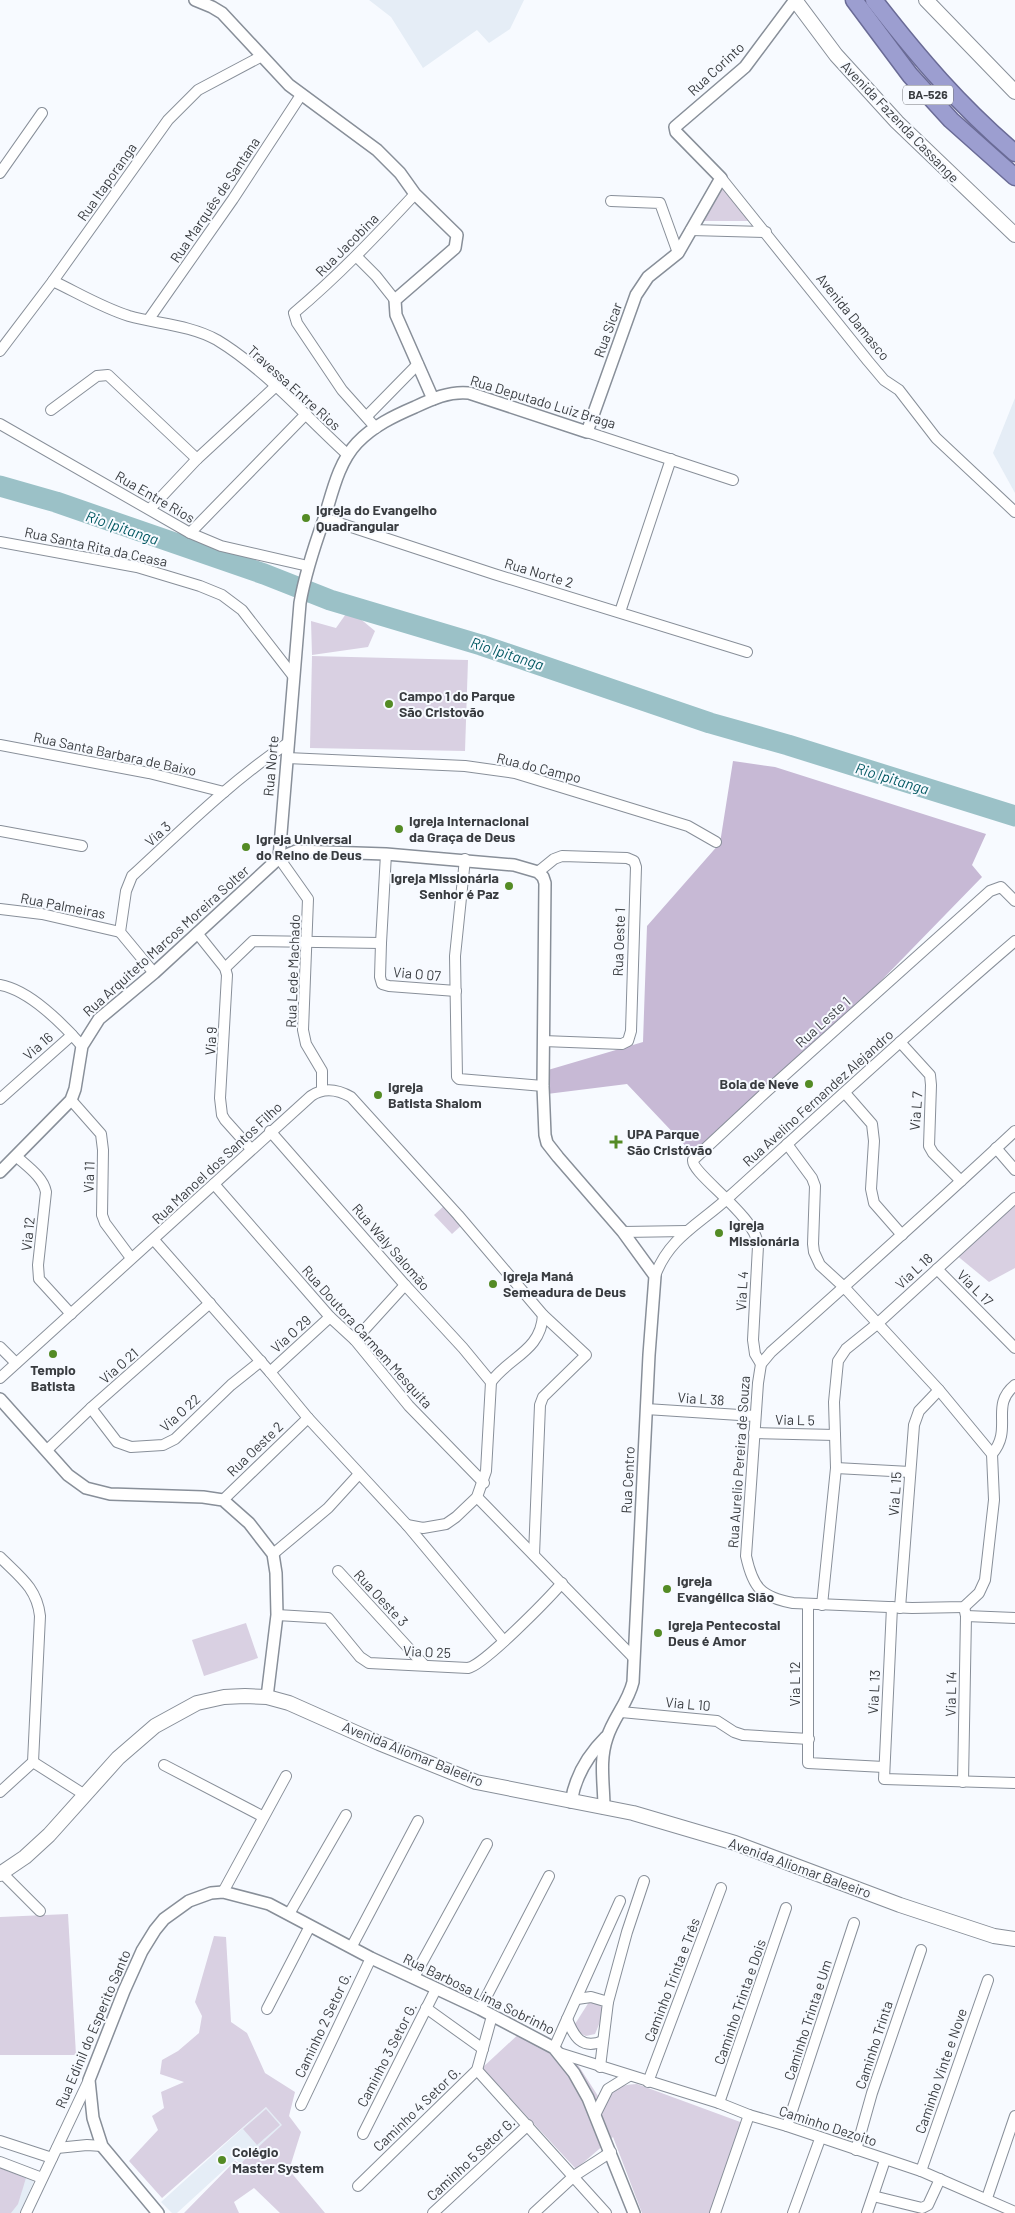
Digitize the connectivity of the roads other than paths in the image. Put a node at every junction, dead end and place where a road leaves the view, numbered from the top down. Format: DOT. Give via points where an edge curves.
graph roads {
  1 [pos="195,0"];
  2 [pos="795,0"];
  3 [pos="854,0"];
  4 [pos="874,0"];
  5 [pos="926,0"];
  6 [pos="262,56"];
  7 [pos="1015,92"];
  8 [pos="301,95"];
  9 [pos="42,113"];
  10 [pos="676,132"];
  11 [pos="1015,153"];
  12 [pos="0,173"];
  13 [pos="721,178"];
  14 [pos="1015,178"];
  15 [pos="415,194"];
  16 [pos="611,201"];
  17 [pos="691,230"];
  18 [pos="766,232"];
  19 [pos="1015,235"];
  20 [pos="678,253"];
  21 [pos="356,257"];
  22 [pos="54,281"];
  23 [pos="395,300"];
  24 [pos="150,320"];
  25 [pos="0,351"];
  26 [pos="418,364"];
  27 [pos="276,386"];
  28 [pos="433,399"];
  29 [pos="51,410"];
  30 [pos="306,414"];
  31 [pos="367,416"];
  32 [pos="0,424"];
  33 [pos="376,428"];
  34 [pos="587,432"];
  35 [pos="348,455"];
  36 [pos="197,459"];
  37 [pos="672,459"];
  38 [pos="733,480"];
  39 [pos="150,509"];
  40 [pos="1015,512"];
  41 [pos="324,518"];
  42 [pos="190,534"];
  43 [pos="0,542"];
  44 [pos="308,566"];
  45 [pos="620,612"];
  46 [pos="747,652"];
  47 [pos="294,677"];
  48 [pos="288,743"];
  49 [pos="0,745"];
  50 [pos="287,758"];
  51 [pos="224,792"];
  52 [pos="0,831"];
  53 [pos="716,842"];
  54 [pos="82,846"];
  55 [pos="386,854"];
  56 [pos="279,858"];
  57 [pos="465,859"];
  58 [pos="538,872"];
  59 [pos="1015,900"];
  60 [pos="0,909"];
  61 [pos="120,932"];
  62 [pos="197,933"];
  63 [pos="1015,941"];
  64 [pos="305,943"];
  65 [pos="381,943"];
  66 [pos="225,968"];
  67 [pos="154,973"];
  68 [pos="0,985"];
  69 [pos="456,991"];
  70 [pos="72,1035"];
  71 [pos="543,1041"];
  72 [pos="900,1042"];
  73 [pos="82,1046"];
  74 [pos="543,1086"];
  75 [pos="322,1090"];
  76 [pos="845,1093"];
  77 [pos="0,1099"];
  78 [pos="71,1100"];
  79 [pos="270,1131"];
  80 [pos="1015,1131"];
  81 [pos="787,1144"];
  82 [pos="996,1148"];
  83 [pos="252,1149"];
  84 [pos="17,1157"];
  85 [pos="1015,1170"];
  86 [pos="0,1172"];
  87 [pos="961,1181"];
  88 [pos="214,1184"];
  89 [pos="1015,1198"];
  90 [pos="728,1199"];
  91 [pos="686,1231"];
  92 [pos="623,1232"];
  93 [pos="902,1235"];
  94 [pos="154,1240"];
  95 [pos="131,1258"];
  96 [pos="937,1269"];
  97 [pos="655,1276"];
  98 [pos="405,1286"];
  99 [pos="844,1287"];
  100 [pos="210,1303"];
  101 [pos="71,1314"];
  102 [pos="543,1316"];
  103 [pos="330,1318"];
  104 [pos="877,1324"];
  105 [pos="355,1340"];
  106 [pos="0,1346"];
  107 [pos="1015,1348"];
  108 [pos="261,1361"];
  109 [pos="16,1363"];
  110 [pos="761,1364"];
  111 [pos="270,1372"];
  112 [pos="0,1378"];
  113 [pos="491,1382"];
  114 [pos="1015,1384"];
  115 [pos="939,1390"];
  116 [pos="0,1399"];
  117 [pos="91,1408"];
  118 [pos="646,1409"];
  119 [pos="755,1416"];
  120 [pos="308,1418"];
  121 [pos="754,1433"];
  122 [pos="835,1435"];
  123 [pos="47,1450"];
  124 [pos="992,1454"];
  125 [pos="836,1468"];
  126 [pos="910,1472"];
  127 [pos="359,1474"];
  128 [pos="484,1483"];
  129 [pos="477,1496"];
  130 [pos="223,1500"];
  131 [pos="407,1525"];
  132 [pos="273,1554"];
  133 [pos="534,1555"];
  134 [pos="0,1557"];
  135 [pos="338,1572"];
  136 [pos="562,1583"];
  137 [pos="808,1604"];
  138 [pos="822,1605"];
  139 [pos="896,1607"];
  140 [pos="965,1612"];
  141 [pos="277,1615"];
  142 [pos="1015,1618"];
  143 [pos="504,1641"];
  144 [pos="634,1658"];
  145 [pos="424,1665"];
  146 [pos="267,1697"];
  147 [pos="620,1712"];
  148 [pos="607,1736"];
  149 [pos="809,1739"];
  150 [pos="589,1757"];
  151 [pos="602,1761"];
  152 [pos="34,1762"];
  153 [pos="164,1765"];
  154 [pos="884,1767"];
  155 [pos="286,1776"];
  156 [pos="963,1782"];
  157 [pos="1015,1782"];
  158 [pos="0,1792"];
  159 [pos="85,1795"];
  160 [pos="571,1802"];
  161 [pos="604,1808"];
  162 [pos="346,1815"];
  163 [pos="262,1816"];
  164 [pos="418,1821"];
  165 [pos="487,1844"];
  166 [pos="1,1874"];
  167 [pos="549,1876"];
  168 [pos="644,1881"];
  169 [pos="721,1888"];
  170 [pos="223,1892"];
  171 [pos="620,1901"];
  172 [pos="786,1908"];
  173 [pos="40,1911"];
  174 [pos="289,1914"];
  175 [pos="854,1923"];
  176 [pos="310,1926"];
  177 [pos="994,1936"];
  178 [pos="1015,1939"];
  179 [pos="352,1946"];
  180 [pos="1015,1948"];
  181 [pos="921,1950"];
  182 [pos="371,1958"];
  183 [pos="414,1978"];
  184 [pos="988,1980"];
  185 [pos="436,1989"];
  186 [pos="577,1999"];
  187 [pos="608,2002"];
  188 [pos="426,2008"];
  189 [pos="267,2009"];
  190 [pos="480,2009"];
  191 [pos="492,2016"];
  192 [pos="567,2019"];
  193 [pos="603,2041"];
  194 [pos="483,2050"];
  195 [pos="557,2050"];
  196 [pos="600,2067"];
  197 [pos="477,2070"];
  198 [pos="629,2076"];
  199 [pos="89,2080"];
  200 [pos="648,2082"];
  201 [pos="719,2103"];
  202 [pos="300,2105"];
  203 [pos="595,2115"];
  204 [pos="749,2115"];
  205 [pos="1015,2116"];
  206 [pos="528,2125"];
  207 [pos="787,2126"];
  208 [pos="363,2134"];
  209 [pos="820,2139"];
  210 [pos="0,2142"];
  211 [pos="102,2146"];
  212 [pos="57,2148"];
  213 [pos="856,2150"];
  214 [pos="611,2152"];
  215 [pos="52,2158"];
  216 [pos="885,2160"];
  217 [pos="0,2162"];
  218 [pos="921,2172"];
  219 [pos="574,2176"];
  220 [pos="42,2178"];
  221 [pos="940,2179"];
  222 [pos="358,2186"];
  223 [pos="873,2196"];
  224 [pos="987,2198"];
  225 [pos="1015,2212"];
  226 [pos="26,2213"];
  227 [pos="158,2213"];
  228 [pos="433,2213"];
  229 [pos="534,2213"];
  230 [pos="606,2213"];
  231 [pos="634,2213"];
  232 [pos="715,2213"];
  233 [pos="793,2213"];
  234 [pos="867,2213"];
  1 -- 6 [label="street" via="222,14"];
  2 -- 10 [label="street, Rua Corinto" via="745,67 676,124"];
  2 -- 19 [label="main road, Avenida Fazenda Cassange" via="836,55 897,122"];
  3 -- 14 [label="highway, BA-526" via="910,75 951,120"];
  4 -- 11 [label="highway, BA-526" via="920,59 984,127"];
  5 -- 7 [label="main road"];
  6 -- 8 [label="street"];
  6 -- 22 [label="street, Rua Itaporanga" via="198,90 168,120"];
  8 -- 15 [label="street" via="377,150"];
  8 -- 24 [label="street, Rua Marquês de Santana"];
  9 -- 12 [label="street"];
  10 -- 13 [label="street, Avenida Damasco"];
  13 -- 17 [label="street"];
  13 -- 18 [label="street, Avenida Damasco"];
  15 -- 21 [label="street, Rua Jacobina"];
  15 -- 23 [label="street" via="454,230 457,243"];
  16 -- 20 [label="street" via="660,203"];
  17 -- 18 [label="street"];
  17 -- 20 [label="street"];
  18 -- 40 [label="street, Avenida Damasco" via="884,380 899,390 928,429"];
  20 -- 34 [label="street, Rua Sicar" via="648,277 636,295"];
  21 -- 23 [label="street"];
  21 -- 31 [label="street, Rua Jacobina" via="294,313 297,323 342,390"];
  22 -- 24 [label="street, Travessa Entre Rios" via="113,310"];
  22 -- 25 [label="street, Rua Itaporanga"];
  23 -- 26 [label="street" via="396,315"];
  24 -- 27 [label="street, Travessa Entre Rios" via="187,328 217,340"];
  26 -- 28 [label="street"];
  26 -- 31 [label="street"];
  27 -- 30 [label="street, Travessa Entre Rios"];
  27 -- 36 [label="street"];
  28 -- 33 [label="street, Rua Deputado Luiz Braga" via="388,419"];
  28 -- 34 [label="street, Rua Deputado Luiz Braga" via="453,393 469,393"];
  29 -- 36 [label="street" via="97,376 108,375"];
  30 -- 35 [label="street, Travessa Entre Rios"];
  30 -- 42 [label="street"];
  31 -- 33 [label="street"];
  32 -- 39 [label="street, Rua Entre Rios"];
  33 -- 35 [label="street, Rua Deputado Luiz Braga"];
  34 -- 37 [label="street, Rua Deputado Luiz Braga"];
  35 -- 41 [label="street, Rua Deputado Luiz Braga"];
  36 -- 39 [label="street"];
  37 -- 38 [label="street, Rua Deputado Luiz Braga"];
  37 -- 45 [label="street"];
  39 -- 42 [label="street, Rua Entre Rios"];
  41 -- 44 [label="street, Rua Deputado Luiz Braga"];
  41 -- 45 [label="street, Rua Norte 2"];
  42 -- 44 [label="street, Rua Entre Rios" via="221,546"];
  43 -- 47 [label="street, Rua Santa Rita da Ceasa" via="137,567 222,595 242,610"];
  44 -- 47 [label="street, Rua Deputado Luiz Braga" via="300,603"];
  45 -- 46 [label="street, Rua Norte 2"];
  47 -- 48 [label="street, Rua Norte"];
  48 -- 50 [label="street, Rua Norte"];
  48 -- 51 [label="street, Via 3"];
  49 -- 51 [label="street, Rua Santa Barbara de Baixo" via="148,773"];
  50 -- 53 [label="street, Rua do Campo" via="465,766 515,773 688,826"];
  50 -- 56 [label="street, Rua Norte"];
  51 -- 61 [label="street, Via 3" via="132,876 126,891"];
  52 -- 54 [label="street"];
  55 -- 56 [label="street" via="296,851"];
  55 -- 57 [label="street"];
  55 -- 65 [label="street"];
  56 -- 62 [label="street, Rua Arquiteto Marcos Moreira Solter"];
  56 -- 64 [label="street, Rua Lede Machado" via="308,899"];
  57 -- 58 [label="street" via="514,865"];
  57 -- 69 [label="street" via="455,956"];
  58 -- 71 [label="street" via="545,883"];
  58 -- 71 [label="street, Rua Oeste 1" via="562,856 627,858 636,866 631,1031 628,1041 622,1044"];
  59 -- 90 [label="street, Rua Leste 1" via="1001,887 990,891 693,1160 694,1167"];
  60 -- 61 [label="street, Rua Palmeiras" via="42,914"];
  61 -- 67 [label="street"];
  62 -- 66 [label="street"];
  62 -- 67 [label="street, Rua Arquiteto Marcos Moreira Solter"];
  63 -- 72 [label="street, Rua Avelino Fernandez Alejandro"];
  64 -- 65 [label="street"];
  64 -- 66 [label="street" via="253,941"];
  64 -- 75 [label="street, Rua Lede Machado" via="303,1030 306,1044 322,1071"];
  65 -- 69 [label="street, Via O 07" via="382,984"];
  66 -- 83 [label="street, Via 9" via="228,988 221,1108 225,1120"];
  67 -- 73 [label="street, Rua Arquiteto Marcos Moreira Solter" via="99,1019"];
  68 -- 70 [label="street" via="20,992"];
  69 -- 74 [label="street" via="456,1073 460,1079"];
  70 -- 73 [label="street"];
  70 -- 77 [label="street, Via 16"];
  71 -- 74 [label="street"];
  72 -- 76 [label="street, Rua Avelino Fernandez Alejandro"];
  72 -- 87 [label="street, Via L 7" via="930,1075 929,1146"];
  73 -- 78 [label="street, Rua Arquiteto Marcos Moreira Solter"];
  74 -- 92 [label="street" via="547,1143"];
  75 -- 79 [label="street, Rua Manoel dos Santos Filho" via="310,1096"];
  75 -- 102 [label="street" via="339,1091 351,1097 458,1215"];
  76 -- 81 [label="street, Rua Avelino Fernandez Alejandro"];
  76 -- 93 [label="street" via="872,1124 871,1189 874,1203"];
  78 -- 84 [label="street, Rua Arquiteto Marcos Moreira Solter"];
  78 -- 95 [label="street, Via 11" via="101,1134 104,1150 102,1215"];
  79 -- 83 [label="street, Rua Manoel dos Santos Filho"];
  79 -- 98 [label="street, Rua Waly Salomão"];
  80 -- 82 [label="street, Rua Aurelio Pereira de Souza"];
  81 -- 90 [label="street, Rua Avelino Fernandez Alejandro"];
  81 -- 99 [label="street" via="815,1186 813,1244 816,1258"];
  82 -- 85 [label="street"];
  82 -- 87 [label="street, Rua Aurelio Pereira de Souza"];
  83 -- 88 [label="street, Rua Manoel dos Santos Filho"];
  84 -- 86 [label="street, Rua Arquiteto Marcos Moreira Solter"];
  84 -- 101 [label="street, Via 12" via="44,1184 46,1192 39,1279"];
  87 -- 93 [label="street, Rua Aurelio Pereira de Souza"];
  88 -- 94 [label="street, Rua Manoel dos Santos Filho"];
  88 -- 103 [label="street, Rua Doutora Carmem Mesquita"];
  89 -- 96 [label="street, Via L 18"];
  90 -- 91 [label="street, Rua Avelino Fernandez Alejandro"];
  90 -- 110 [label="street, Via L 4" via="756,1232 758,1239 753,1340 755,1354"];
  91 -- 92 [label="street"];
  91 -- 97 [label="street, Rua Centro" via="666,1252"];
  92 -- 97 [label="street"];
  93 -- 99 [label="street, Rua Aurelio Pereira de Souza"];
  94 -- 95 [label="street"];
  94 -- 100 [label="street, Rua Manoel dos Santos Filho"];
  95 -- 101 [label="street"];
  96 -- 104 [label="street, Via L 18"];
  96 -- 107 [label="street, Via L 17"];
  97 -- 118 [label="street, Rua Centro"];
  98 -- 105 [label="street"];
  98 -- 113 [label="street, Rua Waly Salomão"];
  99 -- 104 [label="street"];
  99 -- 110 [label="street, Rua Aurelio Pereira de Souza"];
  100 -- 108 [label="street, Rua Manoel dos Santos Filho"];
  100 -- 117 [label="street, Via O 21"];
  101 -- 109 [label="street"];
  102 -- 113 [label="street" via="542,1327 534,1343"];
  102 -- 133 [label="street" via="586,1355 543,1397 540,1404"];
  103 -- 105 [label="street, Rua Doutora Carmem Mesquita"];
  103 -- 111 [label="street, Via O 29"];
  104 -- 115 [label="street"];
  104 -- 122 [label="street, Via L 18" via="842,1354 837,1367"];
  105 -- 128 [label="street, Rua Doutora Carmem Mesquita" via="409,1406"];
  106 -- 109 [label="street"];
  108 -- 111 [label="street, Rua Manoel dos Santos Filho"];
  108 -- 117 [label="street, Via O 22" via="175,1439 163,1445 131,1446 117,1442"];
  109 -- 112 [label="street"];
  110 -- 119 [label="street, Rua Aurelio Pereira de Souza"];
  111 -- 120 [label="street, Rua Manoel dos Santos Filho"];
  113 -- 128 [label="street"];
  114 -- 124 [label="street" via="1005,1394 1002,1437"];
  115 -- 124 [label="street"];
  115 -- 126 [label="street, Via L 15" via="915,1419"];
  116 -- 123 [label="street"];
  117 -- 123 [label="street, Via O 21"];
  118 -- 119 [label="street, Via L 38"];
  118 -- 144 [label="street, Rua Centro"];
  119 -- 121 [label="street, Rua Aurelio Pereira de Souza"];
  120 -- 127 [label="street, Rua Manoel dos Santos Filho"];
  120 -- 130 [label="street, Rua Oeste 2"];
  121 -- 122 [label="street, Via L 5"];
  121 -- 137 [label="street, Rua Aurelio Pereira de Souza" via="747,1523 749,1570 758,1587 774,1600"];
  122 -- 125 [label="street"];
  123 -- 130 [label="street" via="78,1483 96,1492"];
  124 -- 140 [label="street" via="994,1500 985,1580"];
  125 -- 126 [label="street"];
  125 -- 138 [label="street"];
  126 -- 139 [label="street, Via L 15"];
  127 -- 131 [label="street, Rua Manoel dos Santos Filho"];
  127 -- 132 [label="street" via="328,1508"];
  128 -- 129 [label="street"];
  129 -- 131 [label="street" via="446,1524 423,1528"];
  129 -- 133 [label="street"];
  130 -- 132 [label="street" via="249,1523"];
  131 -- 143 [label="street, Rua Manoel dos Santos Filho"];
  132 -- 141 [label="street"];
  133 -- 136 [label="street"];
  134 -- 152 [label="street" via="38,1601"];
  135 -- 145 [label="street, Rua Oeste 3"];
  136 -- 143 [label="street, Via O 25"];
  136 -- 144 [label="street"];
  137 -- 138 [label="street, Rua Aurelio Pereira de Souza"];
  137 -- 149 [label="street, Via L 12"];
  138 -- 139 [label="street, Rua Aurelio Pereira de Souza"];
  139 -- 140 [label="street, Rua Aurelio Pereira de Souza"];
  139 -- 154 [label="street, Via L 13"];
  140 -- 142 [label="street"];
  140 -- 156 [label="street, Via L 14"];
  141 -- 145 [label="street, Via O 25" via="328,1618 360,1657 369,1663"];
  141 -- 146 [label="street"];
  143 -- 145 [label="street, Via O 25" via="474,1667"];
  144 -- 147 [label="street, Rua Centro" via="630,1694"];
  146 -- 159 [label="main road, Avenida Aliomar Baleeiro" via="224,1697 197,1703 177,1713 136,1742"];
  146 -- 160 [label="main road, Avenida Aliomar Baleeiro" via="289,1703 476,1782"];
  147 -- 148 [label="street, Rua Centro"];
  147 -- 149 [label="street, Via L 10" via="717,1720 743,1735"];
  148 -- 150 [label="street, Rua Centro"];
  148 -- 151 [label="street, Rua Centro"];
  149 -- 154 [label="street, Via L 12" via="808,1763"];
  150 -- 151 [label="street" via="598,1757"];
  150 -- 160 [label="street, Rua Centro" via="578,1775"];
  151 -- 161 [label="street, Rua Centro"];
  152 -- 158 [label="street"];
  152 -- 159 [label="street"];
  153 -- 163 [label="street"];
  154 -- 156 [label="street, Via L 13" via="884,1779"];
  155 -- 163 [label="street"];
  156 -- 157 [label="street"];
  159 -- 166 [label="main road, Avenida Aliomar Baleeiro" via="49,1835"];
  160 -- 161 [label="main road, Avenida Aliomar Baleeiro"];
  161 -- 177 [label="main road, Avenida Aliomar Baleeiro" via="735,1842 900,1905"];
  162 -- 174 [label="street"];
  163 -- 170 [label="street"];
  164 -- 179 [label="street"];
  165 -- 183 [label="street"];
  166 -- 173 [label="street"];
  167 -- 190 [label="street"];
  168 -- 187 [label="street"];
  169 -- 200 [label="street, Caminho Trinta e Três"];
  170 -- 174 [label="street, Rua Barbosa Lima Sobrinho" via="269,1904"];
  170 -- 199 [label="street, Rua Edinil do Esperito Santo" via="211,1892 188,1901 155,1930 124,1991"];
  171 -- 186 [label="street"];
  172 -- 201 [label="street, Caminho Trinta e Dois"];
  174 -- 176 [label="street, Rua Barbosa Lima Sobrinho"];
  175 -- 207 [label="street, Caminho Trinta e Um"];
  176 -- 179 [label="street, Rua Barbosa Lima Sobrinho"];
  176 -- 189 [label="street"];
  177 -- 178 [label="main road, Avenida Aliomar Baleeiro"];
  177 -- 180 [label="main road, Avenida Aliomar Baleeiro"];
  179 -- 182 [label="street, Rua Barbosa Lima Sobrinho"];
  181 -- 213 [label="street, Caminho Trinta"];
  182 -- 183 [label="street, Rua Barbosa Lima Sobrinho"];
  182 -- 202 [label="street, Caminho 2 Setor G."];
  183 -- 185 [label="street, Rua Barbosa Lima Sobrinho"];
  184 -- 218 [label="street, Caminho Vinte e Nove"];
  185 -- 188 [label="street, Caminho 3 Setor G."];
  185 -- 190 [label="street, Rua Barbosa Lima Sobrinho"];
  186 -- 187 [label="street" via="599,1998"];
  186 -- 192 [label="street"];
  187 -- 193 [label="street"];
  188 -- 194 [label="street"];
  188 -- 208 [label="street, Caminho 3 Setor G."];
  190 -- 191 [label="street, Rua Barbosa Lima Sobrinho"];
  191 -- 194 [label="street, Caminho 4 Setor G."];
  191 -- 195 [label="street, Rua Barbosa Lima Sobrinho"];
  192 -- 193 [label="street" via="573,2035 583,2042 596,2044"];
  192 -- 195 [label="street"];
  193 -- 196 [label="street"];
  194 -- 197 [label="street, Caminho 4 Setor G."];
  195 -- 196 [label="street, Caminho Dezoito"];
  195 -- 203 [label="street, Rua Barbosa Lima Sobrinho" via="581,2085"];
  196 -- 198 [label="street, Caminho Dezoito"];
  197 -- 206 [label="street"];
  197 -- 222 [label="street, Caminho 4 Setor G."];
  198 -- 200 [label="street, Caminho Dezoito"];
  198 -- 203 [label="street" via="608,2089"];
  199 -- 211 [label="street" via="93,2118"];
  199 -- 212 [label="street, Rua Edinil do Esperito Santo"];
  200 -- 201 [label="street, Caminho Dezoito"];
  201 -- 204 [label="street, Caminho Dezoito"];
  203 -- 214 [label="street, Rua Barbosa Lima Sobrinho"];
  204 -- 207 [label="street, Caminho Dezoito"];
  204 -- 232 [label="street"];
  205 -- 224 [label="street"];
  206 -- 219 [label="street"];
  206 -- 228 [label="street, Caminho 5 Setor G."];
  207 -- 209 [label="street, Caminho Dezoito"];
  209 -- 213 [label="street, Caminho Dezoito"];
  209 -- 233 [label="street"];
  210 -- 215 [label="street"];
  211 -- 212 [label="street"];
  211 -- 227 [label="street"];
  212 -- 215 [label="street, Rua Edinil do Esperito Santo"];
  213 -- 216 [label="street, Caminho Dezoito"];
  214 -- 219 [label="street"];
  214 -- 231 [label="street, Rua Barbosa Lima Sobrinho"];
  215 -- 220 [label="street, Rua Edinil do Esperito Santo"];
  216 -- 218 [label="street, Caminho Dezoito"];
  216 -- 223 [label="street"];
  217 -- 220 [label="street"];
  218 -- 221 [label="street, Caminho Dezoito"];
  219 -- 229 [label="street"];
  219 -- 230 [label="street"];
  220 -- 226 [label="street, Rua Edinil do Esperito Santo"];
  221 -- 223 [label="street" via="928,2205 922,2208"];
  221 -- 224 [label="street, Caminho Dezoito"];
  223 -- 234 [label="street"];
  224 -- 225 [label="street, Caminho Dezoito"];
}
